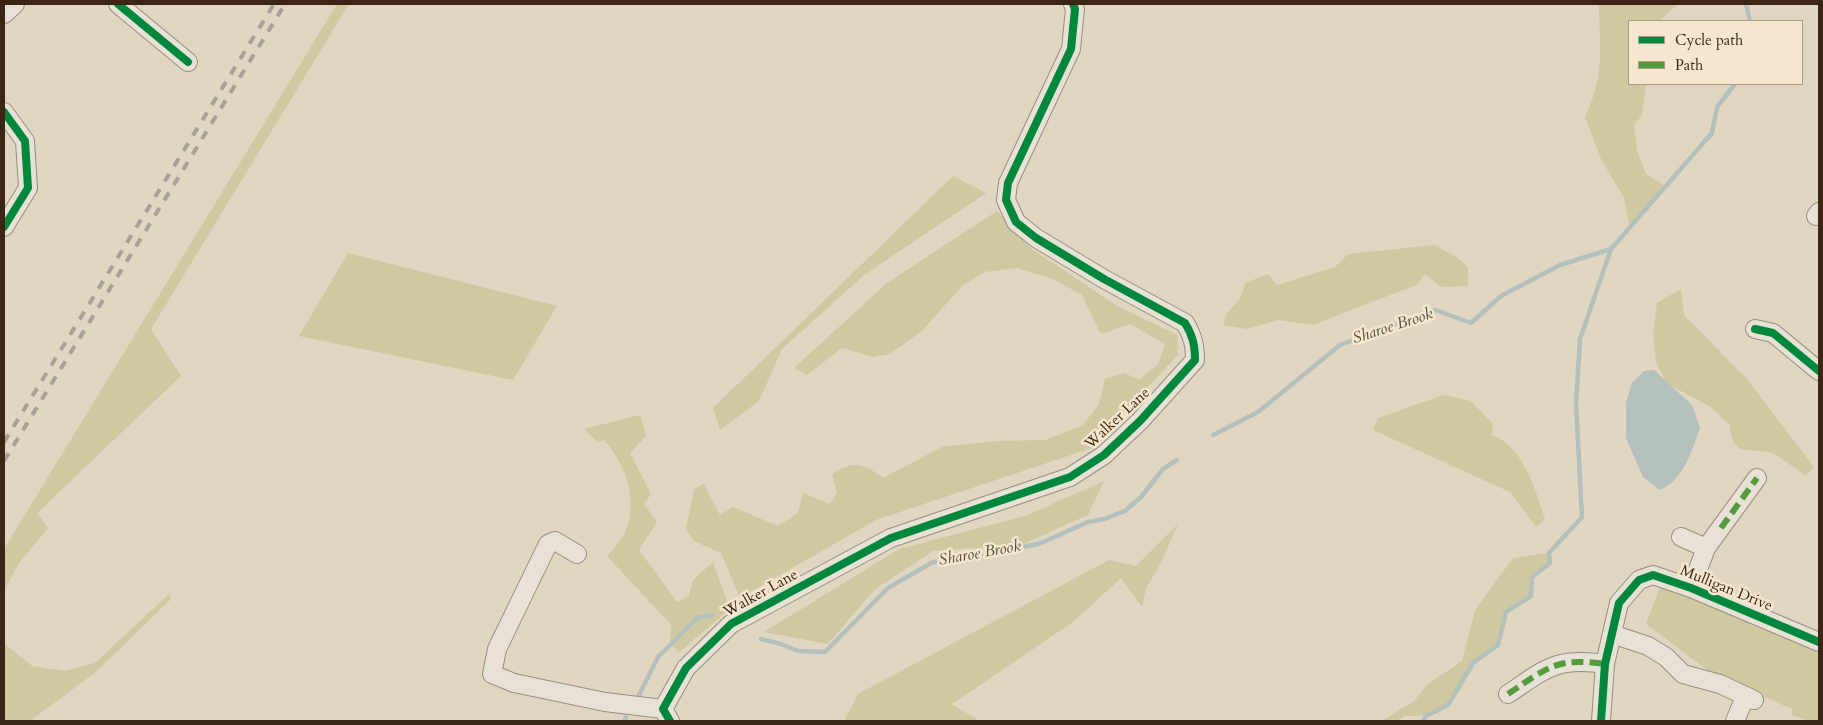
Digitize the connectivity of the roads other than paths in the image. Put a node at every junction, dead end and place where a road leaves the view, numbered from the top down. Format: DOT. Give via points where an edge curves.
graph roads {
  1 [pos="15,4"];
  2 [pos="118,4"];
  3 [pos="1073,4"];
  4 [pos="4,14"];
  5 [pos="188,62"];
  6 [pos="4,112"];
  7 [pos="4,227"];
  8 [pos="1755,329"];
  9 [pos="1819,371"];
  10 [pos="1758,478"];
  11 [pos="1681,537"];
  12 [pos="1706,548"];
  13 [pos="577,554"];
  14 [pos="1691,588"];
  15 [pos="1612,634"];
  16 [pos="1819,642"];
  17 [pos="1605,664"];
  18 [pos="1508,694"];
  19 [pos="667,715"];
  20 [pos="1601,721"];
  21 [pos="1735,721"];
  1 -- 4 [label="street"];
  2 -- 5 [label="street"];
  3 -- 19 [label="street, Walker Lane" via="1071,49 1008,183 1006,200 1016,222 1036,238 1185,323 1195,345 1195,360 1104,455 1070,477 891,538 731,624 686,668"];
  6 -- 7 [label="street" via="25,141 28,188"];
  8 -- 9 [label="street" via="1773,333"];
  10 -- 12 [label="street"];
  11 -- 12 [label="street"];
  12 -- 14 [label="street"];
  13 -- 19 [label="street" via="555,541 548,544 497,649 492,674 514,682"];
  14 -- 15 [label="street, Mulligan Drive" via="1653,575 1639,580 1619,603"];
  14 -- 16 [label="street, Mulligan Drive"];
  15 -- 17 [label="street, Mulligan Drive"];
  15 -- 21 [label="street" via="1648,646 1666,657 1683,674 1720,684 1750,699"];
  17 -- 18 [label="street" via="1578,660 1561,662"];
  17 -- 20 [label="street, Mulligan Drive"];
}
